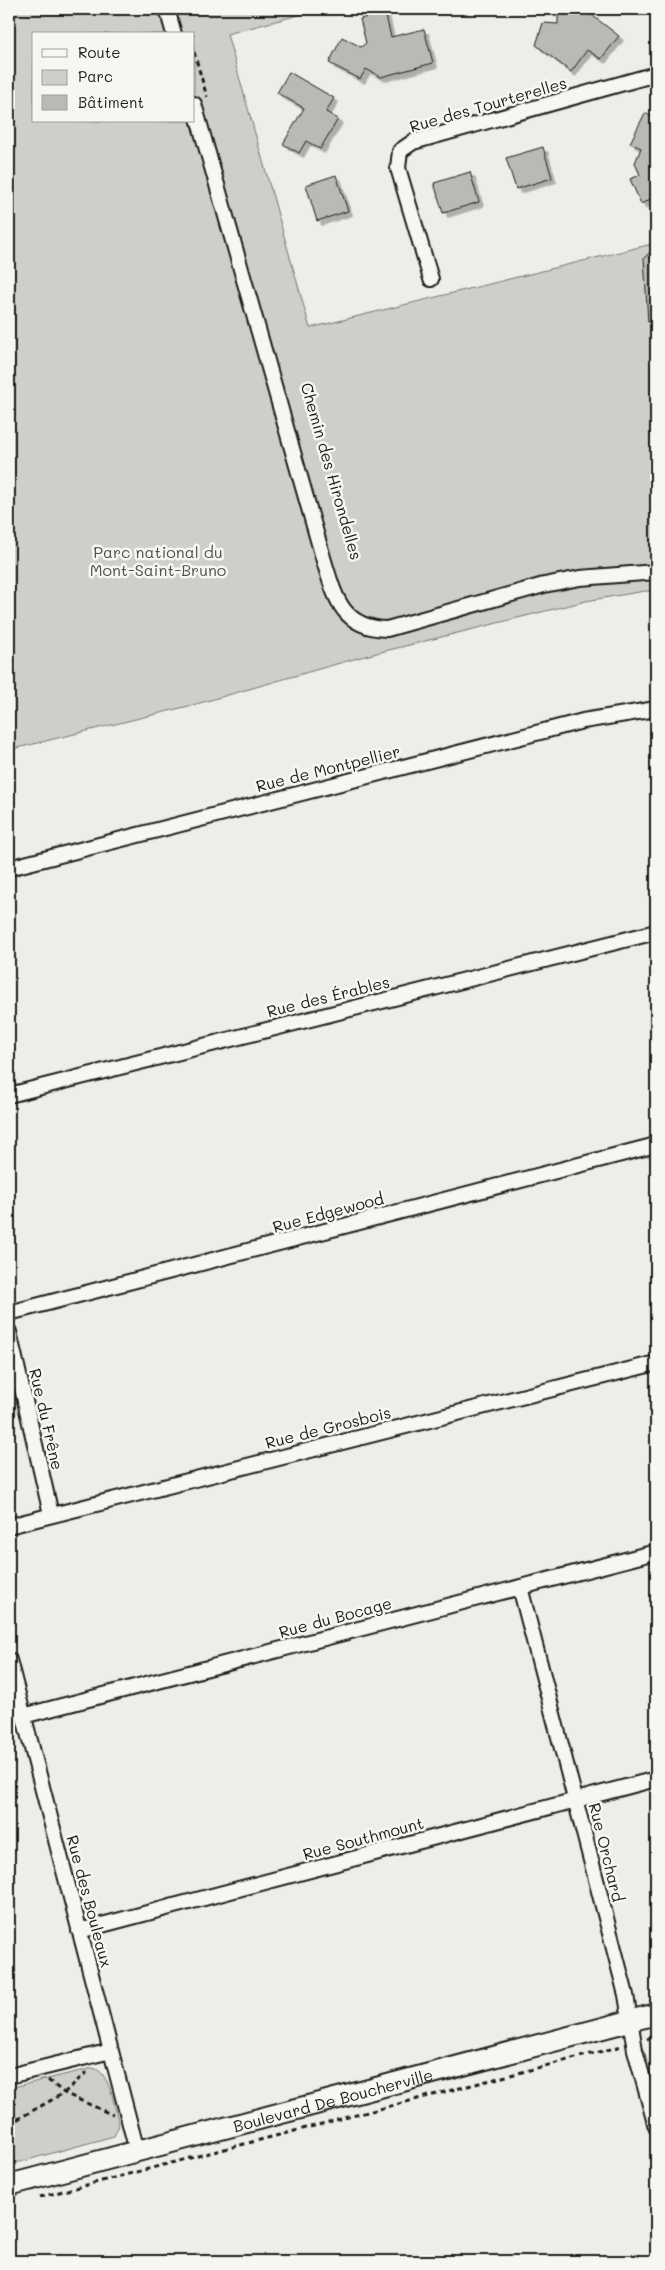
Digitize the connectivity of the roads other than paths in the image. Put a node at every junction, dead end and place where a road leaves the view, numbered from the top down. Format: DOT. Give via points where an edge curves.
graph roads {
  1 [pos="167,9"];
  2 [pos="173,32"];
  3 [pos="656,74"];
  4 [pos="195,108"];
  5 [pos="431,279"];
  6 [pos="656,572"];
  7 [pos="656,709"];
  8 [pos="9,868"];
  9 [pos="656,932"];
  10 [pos="9,1095"];
  11 [pos="656,1145"];
  12 [pos="9,1313"];
  13 [pos="9,1332"];
  14 [pos="656,1363"];
  15 [pos="51,1514"];
  16 [pos="9,1526"];
  17 [pos="656,1552"];
  18 [pos="520,1587"];
  19 [pos="9,1660"];
  20 [pos="23,1716"];
  21 [pos="656,1779"];
  22 [pos="576,1800"];
  23 [pos="79,1931"];
  24 [pos="656,2014"];
  25 [pos="630,2021"];
  26 [pos="111,2051"];
  27 [pos="9,2076"];
  28 [pos="656,2127"];
  29 [pos="137,2151"];
  30 [pos="9,2185"];
  1 -- 2 [label="street"];
  3 -- 5 [label="street, Rue des Tourterelles" via="413,142 400,151 398,168"];
  4 -- 6 [label="street, Chemin des Hirondelles" via="326,569 345,613 366,626 387,629 544,585 580,578"];
  7 -- 8 [label="street, Rue de Montpellier" via="583,721"];
  9 -- 10 [label="street, Rue des Érables"];
  11 -- 12 [label="street, Rue Edgewood"];
  13 -- 15 [label="street, Rue du Frêne"];
  14 -- 15 [label="street, Rue de Grosbois"];
  15 -- 16 [label="street, Rue de Grosbois"];
  17 -- 18 [label="street, Rue du Bocage"];
  18 -- 20 [label="street, Rue du Bocage"];
  18 -- 22 [label="street, Rue Orchard"];
  19 -- 20 [label="street, Rue des Bouleaux"];
  20 -- 23 [label="street, Rue des Bouleaux"];
  21 -- 22 [label="street, Rue Southmount"];
  22 -- 23 [label="street, Rue Southmount"];
  22 -- 25 [label="street, Rue Orchard"];
  23 -- 26 [label="street, Rue des Bouleaux"];
  24 -- 25 [label="street, Boulevard De Boucherville"];
  25 -- 28 [label="street, Rue Orchard"];
  25 -- 29 [label="street, Boulevard De Boucherville"];
  26 -- 27 [label="street"];
  26 -- 29 [label="street, Rue des Bouleaux"];
  29 -- 30 [label="street, Boulevard De Boucherville"];
}
